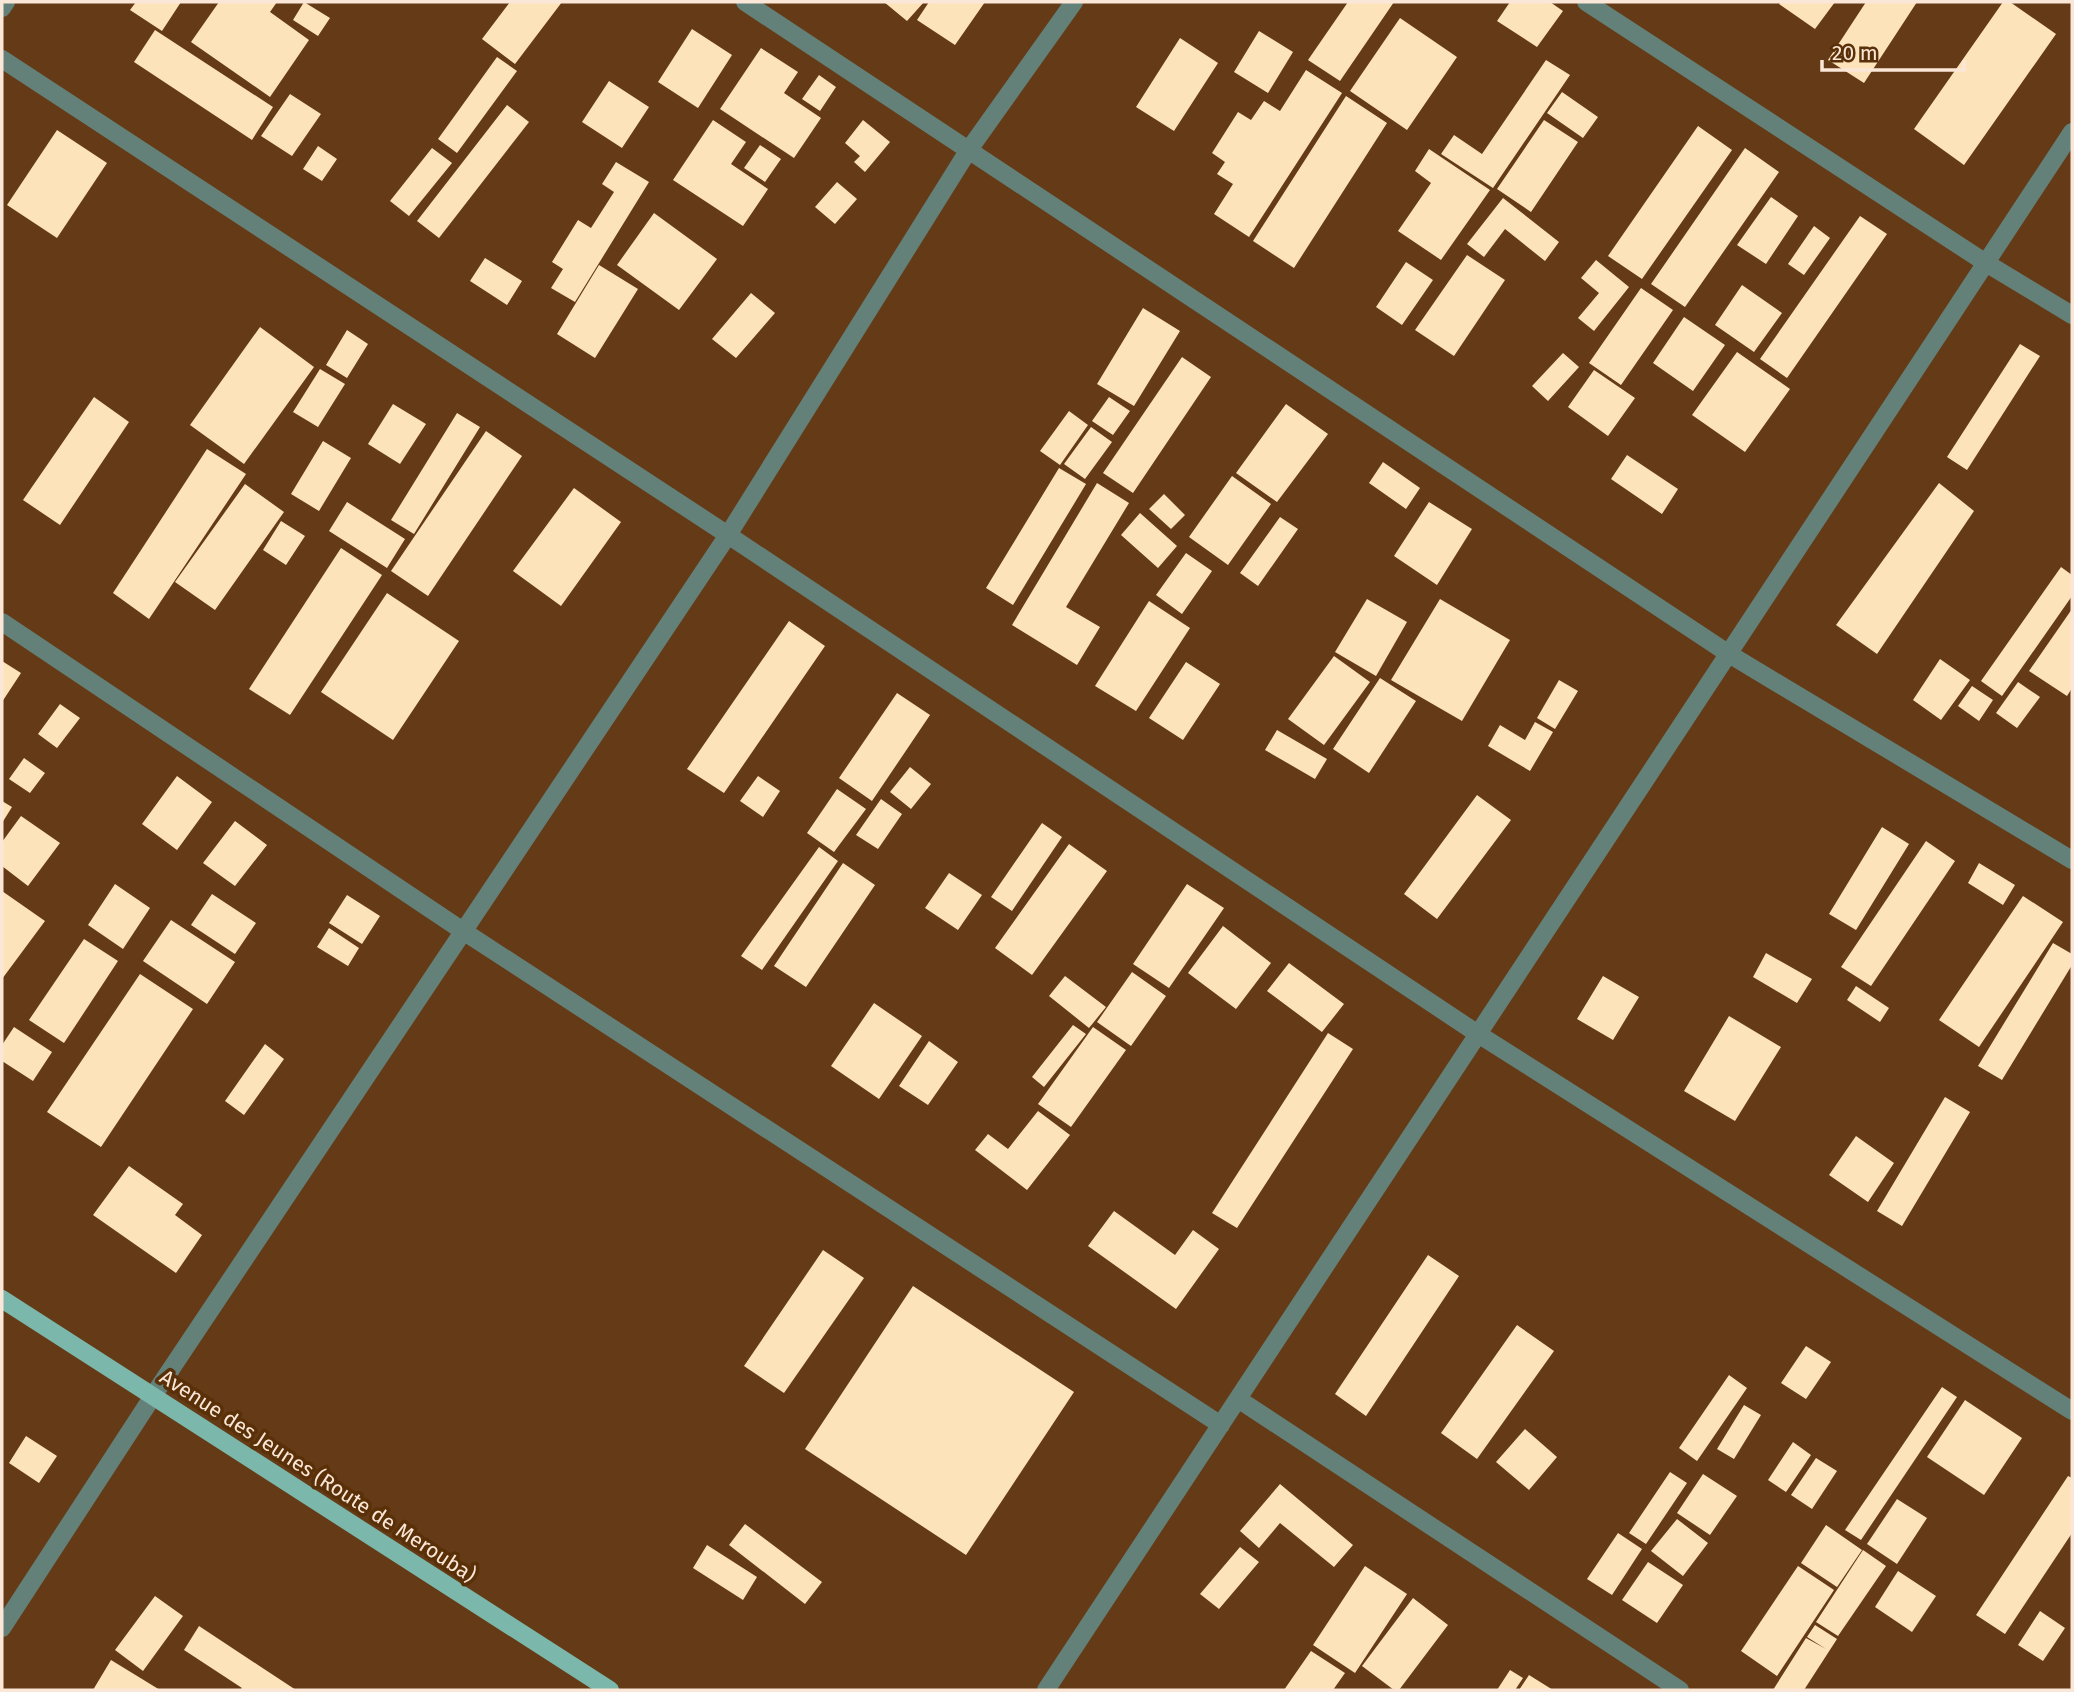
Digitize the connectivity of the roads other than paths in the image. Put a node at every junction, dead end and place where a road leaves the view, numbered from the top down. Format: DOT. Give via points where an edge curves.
graph roads {
  1 [pos="6,2"];
  2 [pos="744,2"];
  3 [pos="1074,2"];
  4 [pos="1586,2"];
  5 [pos="2,8"];
  6 [pos="2,60"];
  7 [pos="2072,132"];
  8 [pos="968,150"];
  9 [pos="1986,263"];
  10 [pos="2072,315"];
  11 [pos="727,535"];
  12 [pos="2,622"];
  13 [pos="1729,654"];
  14 [pos="2072,860"];
  15 [pos="463,931"];
  16 [pos="1478,1034"];
  17 [pos="2,1299"];
  18 [pos="153,1396"];
  19 [pos="1238,1399"];
  20 [pos="2072,1411"];
  21 [pos="1222,1425"];
  22 [pos="2,1628"];
  23 [pos="610,1690"];
  24 [pos="1046,1690"];
  25 [pos="1680,1690"];
  1 -- 5 [label="street"];
  2 -- 8 [label="street"];
  3 -- 8 [label="street"];
  4 -- 9 [label="street"];
  6 -- 11 [label="street"];
  7 -- 9 [label="street"];
  8 -- 11 [label="street"];
  8 -- 13 [label="street"];
  9 -- 10 [label="street"];
  9 -- 13 [label="street"];
  11 -- 15 [label="street"];
  11 -- 16 [label="street"];
  12 -- 15 [label="street"];
  13 -- 14 [label="street"];
  13 -- 16 [label="street"];
  15 -- 18 [label="street"];
  15 -- 21 [label="street"];
  16 -- 19 [label="street"];
  16 -- 20 [label="street"];
  17 -- 18 [label="main road, Avenue des Jeunes (Route de Merouba)"];
  18 -- 22 [label="street"];
  18 -- 23 [label="main road, Avenue des Jeunes (Route de Merouba)"];
  19 -- 21 [label="street"];
  19 -- 25 [label="street"];
  21 -- 24 [label="street"];
}
